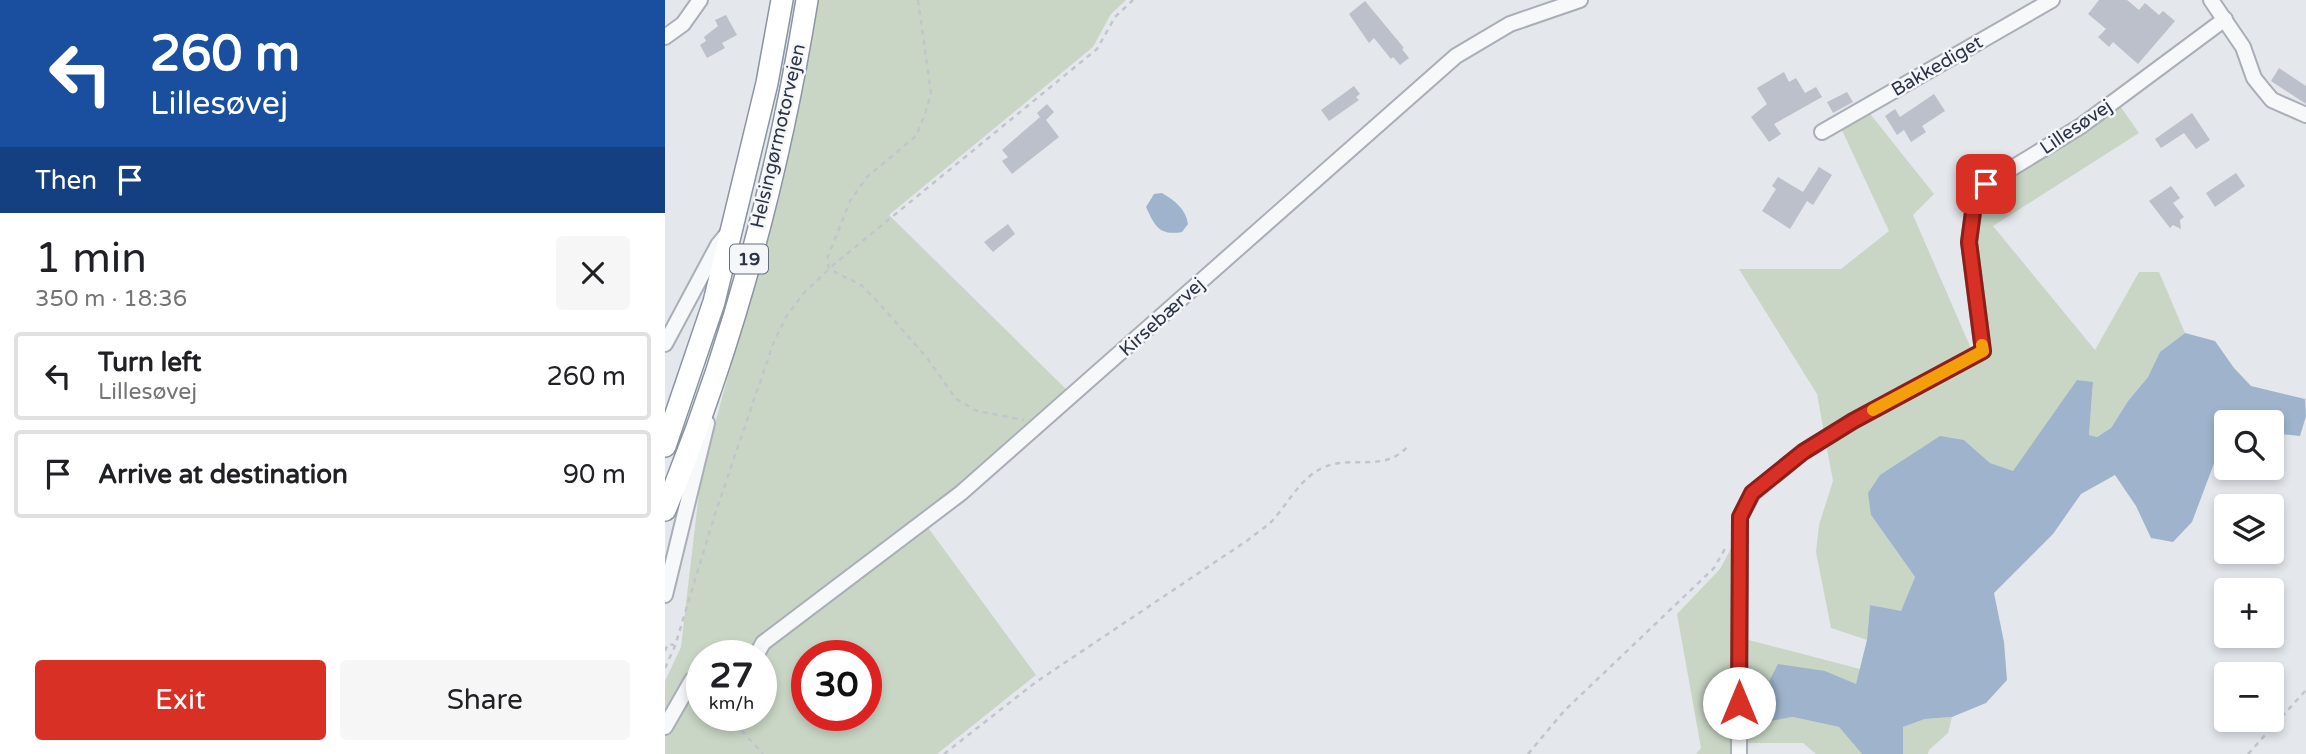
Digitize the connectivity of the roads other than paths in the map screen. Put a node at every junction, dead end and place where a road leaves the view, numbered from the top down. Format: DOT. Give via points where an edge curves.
graph roads {
  1 [pos="700,0"];
  2 [pos="782,0"];
  3 [pos="807,0"];
  4 [pos="1580,0"];
  5 [pos="2052,0"];
  6 [pos="2211,0"];
  7 [pos="2225,19"];
  8 [pos="665,37"];
  9 [pos="2306,115"];
  10 [pos="1822,132"];
  11 [pos="732,227"];
  12 [pos="738,298"];
  13 [pos="665,344"];
  14 [pos="665,446"];
  15 [pos="665,510"];
  16 [pos="665,595"];
  17 [pos="767,640"];
  18 [pos="686,690"];
  19 [pos="665,727"];
  20 [pos="1739,754"];
  1 -- 8 [label="street" via="683,24"];
  2 -- 11 [label="highway, Helsingørmotorvejen / 19"];
  3 -- 12 [label="highway, Helsingørmotorvejen / 19" via="766,195"];
  4 -- 17 [label="street, Kirsebærvej" via="1510,24 1456,56 961,493"];
  5 -- 10 [label="street, Bakkediget"];
  6 -- 7 [label="street"];
  7 -- 9 [label="street" via="2243,47 2254,78 2272,100"];
  7 -- 20 [label="street, Lillesøvej" via="2081,126 1986,184 1975,197 1969,242 1983,351 1853,421 1803,452 1752,493 1740,517"];
  11 -- 13 [label="street"];
  11 -- 14 [label="highway, Helsingørmotorvejen / 19" via="714,302"];
  12 -- 15 [label="highway, Helsingørmotorvejen / 19"];
  12 -- 16 [label="street"];
  18 -- 19 [label="street"];
}
